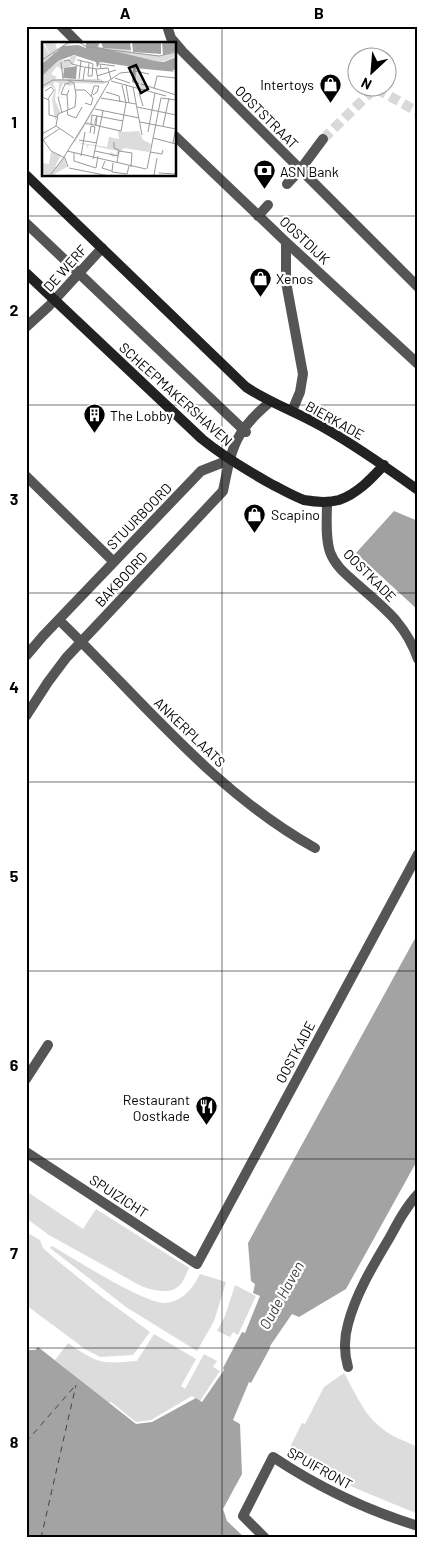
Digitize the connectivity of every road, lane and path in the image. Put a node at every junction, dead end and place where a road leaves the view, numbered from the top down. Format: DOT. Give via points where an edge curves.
graph roads {
  1 [pos="61,26"];
  2 [pos="167,26"];
  3 [pos="77,42"];
  4 [pos="175,42"];
  5 [pos="176,45"];
  6 [pos="176,137"];
  7 [pos="323,139"];
  8 [pos="300,170"];
  9 [pos="26,175"];
  10 [pos="287,184"];
  11 [pos="268,205"];
  12 [pos="258,216"];
  13 [pos="26,223"];
  14 [pos="286,242"];
  15 [pos="102,248"];
  16 [pos="26,273"];
  17 [pos="79,273"];
  18 [pos="418,287"];
  19 [pos="55,300"];
  20 [pos="26,327"];
  21 [pos="418,364"];
  22 [pos="270,402"];
  23 [pos="292,412"];
  24 [pos="244,431"];
  25 [pos="229,460"];
  26 [pos="384,465"];
  27 [pos="26,476"];
  28 [pos="418,490"];
  29 [pos="327,502"];
  30 [pos="114,562"];
  31 [pos="58,620"];
  32 [pos="81,642"];
  33 [pos="26,656"];
  34 [pos="418,659"];
  35 [pos="26,716"];
  36 [pos="314,848"];
  37 [pos="418,854"];
  38 [pos="48,1045"];
  39 [pos="26,1079"];
  40 [pos="26,1152"];
  41 [pos="418,1194"];
  42 [pos="197,1264"];
  43 [pos="348,1366"];
  44 [pos="418,1526"];
  45 [pos="265,1538"];
  1 -- 3 [label="street"];
  2 -- 4 [label="street, OOSTSTRAAT"];
  5 -- 8 [label="street, OOSTSTRAAT"];
  6 -- 12 [label="street, OOSTDIJK"];
  7 -- 8 [label="street"];
  8 -- 10 [label="street"];
  8 -- 18 [label="street, OOSTSTRAAT"];
  9 -- 15 [label="street"];
  11 -- 12 [label="street"];
  12 -- 14 [label="street, OOSTDIJK"];
  13 -- 17 [label="street, SCHEEPMAKERSHAVEN"];
  14 -- 21 [label="street, OOSTDIJK"];
  14 -- 23 [label="street" via="286,282 303,374"];
  15 -- 17 [label="street, DE WERF"];
  15 -- 22 [label="street" via="246,387"];
  16 -- 19 [label="street, SCHEEPMAKERSHAVEN"];
  17 -- 19 [label="street, DE WERF"];
  17 -- 24 [label="street, SCHEEPMAKERSHAVEN"];
  19 -- 20 [label="street, DE WERF"];
  19 -- 25 [label="street, SCHEEPMAKERSHAVEN" via="198,435"];
  22 -- 23 [label="street, BIERKADE"];
  22 -- 24 [label="street"];
  23 -- 26 [label="street, BIERKADE"];
  24 -- 25 [label="street"];
  25 -- 29 [label="street, SCHEEPMAKERSHAVEN" via="297,497"];
  25 -- 30 [label="street, STUURBOORD" via="201,471"];
  25 -- 32 [label="street, BAKBOORD" via="223,491"];
  26 -- 28 [label="street, BIERKADE"];
  26 -- 29 [label="street" via="358,490"];
  27 -- 30 [label="street"];
  29 -- 34 [label="street, OOSTKADE" via="327,535 334,560 401,626"];
  30 -- 31 [label="street, STUURBOORD"];
  31 -- 32 [label="street, ANKERPLAATS"];
  31 -- 33 [label="street, STUURBOORD"];
  32 -- 35 [label="street, BAKBOORD" via="55,672"];
  32 -- 36 [label="street, ANKERPLAATS" via="229,788 277,826"];
  37 -- 42 [label="street, OOSTKADE"];
  38 -- 39 [label="street"];
  40 -- 42 [label="street, SPUIZICHT"];
  41 -- 43 [label="street" via="393,1231 358,1296 346,1333"];
  44 -- 45 [label="street, SPUIFRONT" via="342,1497 273,1457 242,1516"];
}
